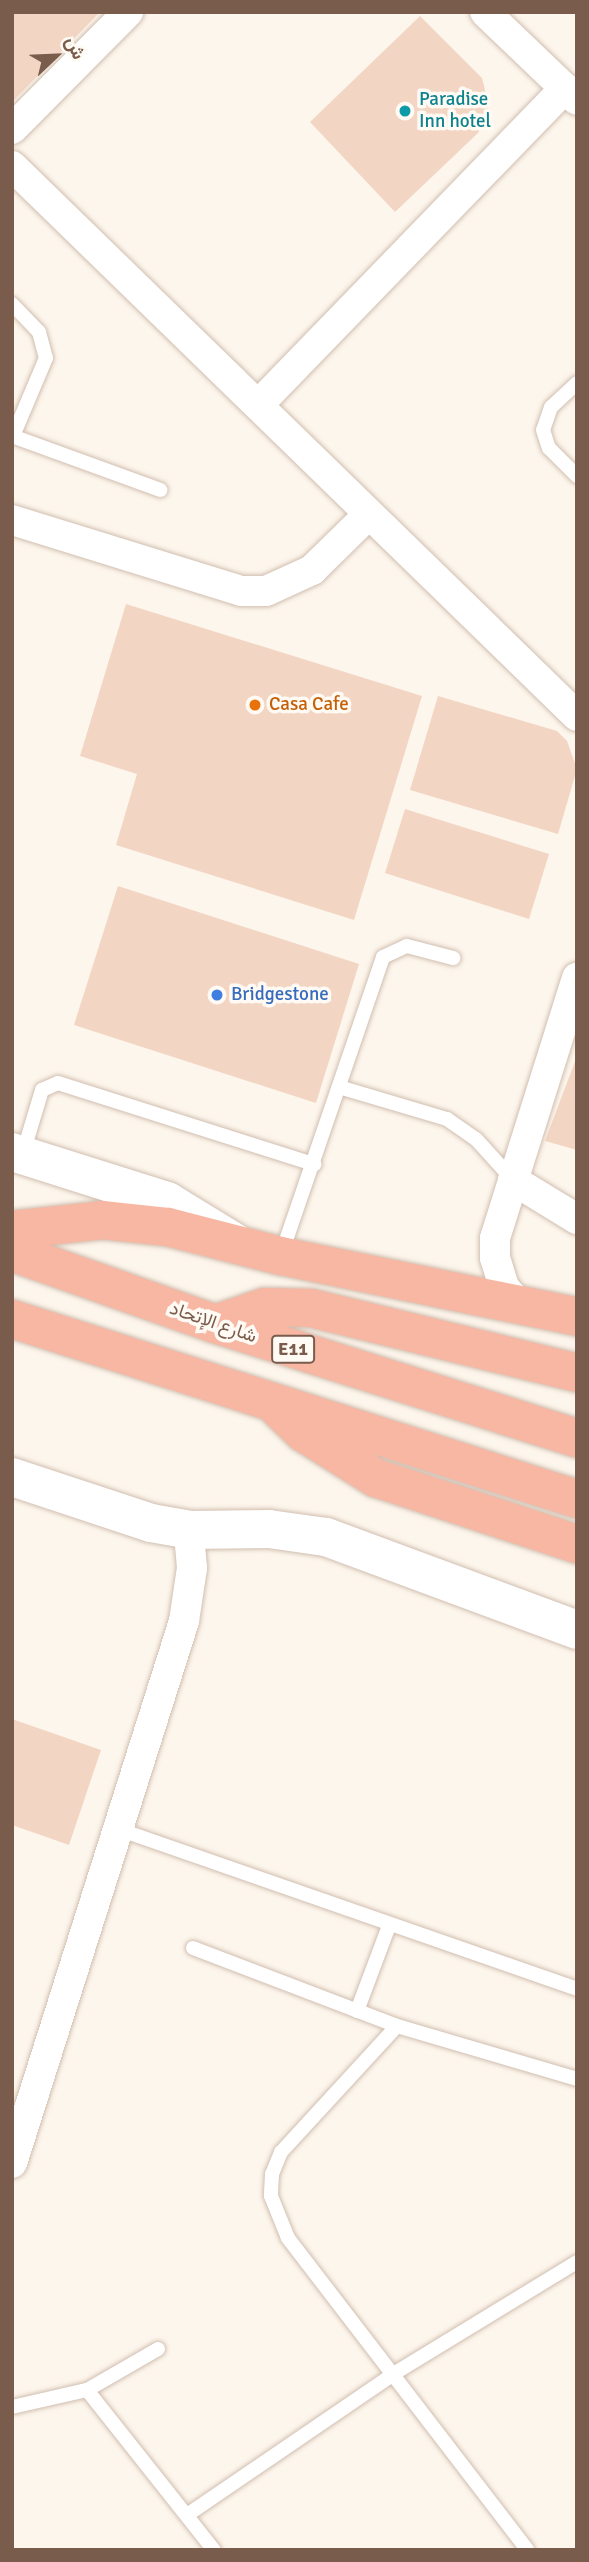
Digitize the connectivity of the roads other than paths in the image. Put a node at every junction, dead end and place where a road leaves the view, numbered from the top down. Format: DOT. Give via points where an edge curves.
graph roads {
  1 [pos="128,12"];
  2 [pos="485,12"];
  3 [pos="571,94"];
  4 [pos="12,129"];
  5 [pos="12,166"];
  6 [pos="12,304"];
  7 [pos="577,383"];
  8 [pos="259,404"];
  9 [pos="13,436"];
  10 [pos="577,475"];
  11 [pos="160,491"];
  12 [pos="368,515"];
  13 [pos="12,520"];
  14 [pos="577,716"];
  15 [pos="453,958"];
  16 [pos="577,978"];
  17 [pos="339,1087"];
  18 [pos="17,1154"];
  19 [pos="314,1164"];
  20 [pos="513,1180"];
  21 [pos="577,1219"];
  22 [pos="12,1230"];
  23 [pos="238,1245"];
  24 [pos="12,1252"];
  25 [pos="281,1256"];
  26 [pos="523,1309"];
  27 [pos="577,1317"];
  28 [pos="12,1319"];
  29 [pos="215,1324"];
  30 [pos="577,1373"];
  31 [pos="268,1398"];
  32 [pos="577,1438"];
  33 [pos="12,1477"];
  34 [pos="577,1499"];
  35 [pos="189,1530"];
  36 [pos="577,1544"];
  37 [pos="577,1630"];
  38 [pos="121,1830"];
  39 [pos="389,1926"];
  40 [pos="192,1948"];
  41 [pos="577,1989"];
  42 [pos="357,2011"];
  43 [pos="397,2026"];
  44 [pos="577,2080"];
  45 [pos="12,2163"];
  46 [pos="577,2262"];
  47 [pos="158,2349"];
  48 [pos="395,2373"];
  49 [pos="87,2390"];
  50 [pos="12,2407"];
  51 [pos="187,2515"];
  52 [pos="214,2550"];
  53 [pos="527,2550"];
  1 -- 4 [label="street"];
  2 -- 3 [label="street"];
  3 -- 8 [label="street"];
  5 -- 8 [label="street"];
  6 -- 9 [label="lane" via="39,332 46,358"];
  7 -- 10 [label="lane" via="551,407 543,430 549,448"];
  8 -- 12 [label="street"];
  9 -- 11 [label="lane"];
  12 -- 13 [label="street" via="312,570 266,591 241,591"];
  12 -- 14 [label="street"];
  15 -- 17 [label="lane" via="407,946 383,957"];
  16 -- 20 [label="street"];
  17 -- 19 [label="lane"];
  17 -- 20 [label="lane" via="447,1119 476,1139"];
  18 -- 19 [label="lane" via="42,1090 58,1083"];
  18 -- 23 [label="main road" via="167,1201"];
  19 -- 25 [label="lane"];
  20 -- 21 [label="street"];
  20 -- 26 [label="street" via="498,1218 495,1258 504,1287"];
  22 -- 23 [label="highway" via="70,1221 135,1222"];
  23 -- 25 [label="highway"];
  24 -- 29 [label="highway, شارع الإتحاد / E11"];
  25 -- 26 [label="highway"];
  26 -- 27 [label="highway"];
  28 -- 31 [label="highway"];
  29 -- 30 [label="highway" via="265,1307 311,1308"];
  29 -- 32 [label="highway, شارع الإتحاد / E11"];
  31 -- 34 [label="highway"];
  31 -- 36 [label="highway" via="304,1433 376,1478"];
  33 -- 35 [label="main road" via="151,1523"];
  35 -- 37 [label="main road" via="268,1530 326,1537"];
  35 -- 38 [label="street" via="192,1568 184,1621"];
  38 -- 39 [label="lane"];
  38 -- 45 [label="street"];
  39 -- 41 [label="lane"];
  39 -- 42 [label="lane"];
  40 -- 42 [label="lane"];
  42 -- 43 [label="lane"];
  43 -- 44 [label="lane"];
  43 -- 48 [label="lane" via="281,2152 271,2196 288,2238"];
  46 -- 48 [label="lane"];
  47 -- 49 [label="lane"];
  48 -- 51 [label="lane"];
  48 -- 53 [label="lane"];
  49 -- 50 [label="lane"];
  49 -- 51 [label="lane"];
  51 -- 52 [label="lane"];
}
